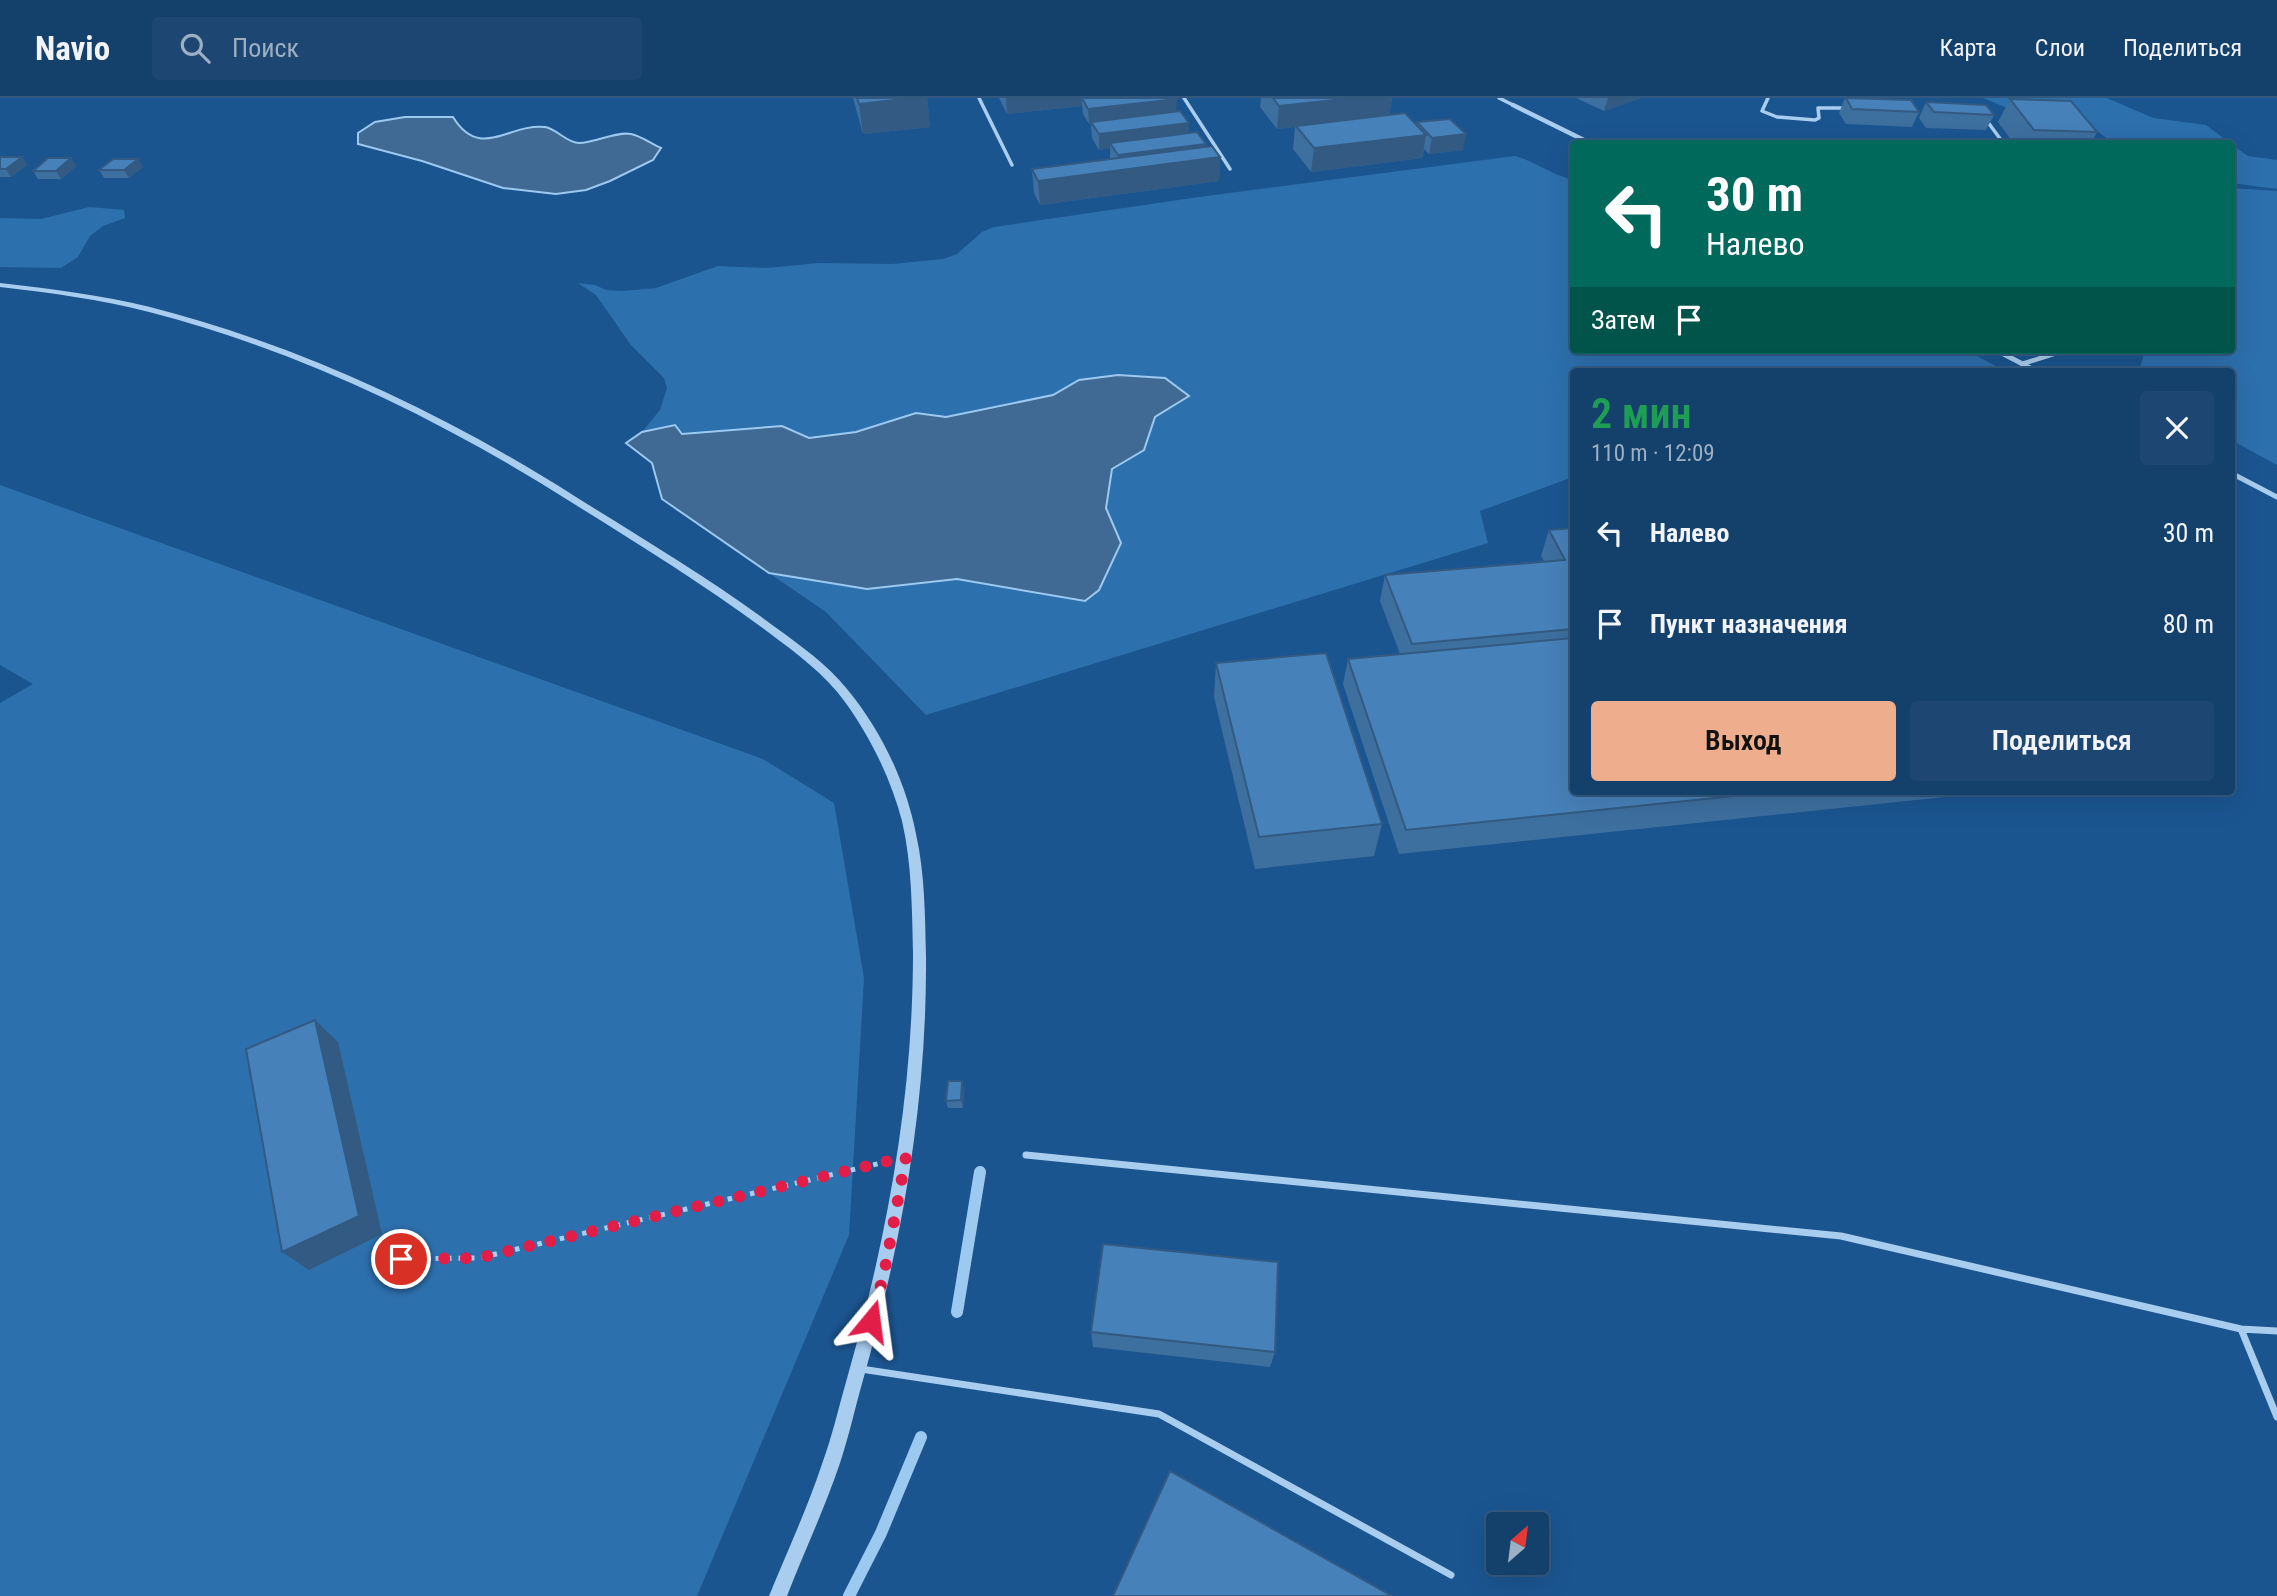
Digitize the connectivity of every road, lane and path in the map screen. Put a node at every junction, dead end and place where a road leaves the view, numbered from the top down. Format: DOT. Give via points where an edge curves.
graph roads {
  1 [pos="979,98"];
  2 [pos="1184,98"];
  3 [pos="1499,98"];
  4 [pos="1768,98"];
  5 [pos="1513,105"];
  6 [pos="1849,109"];
  7 [pos="1980,117"];
  8 [pos="1584,140"];
  9 [pos="2001,140"];
  10 [pos="1012,165"];
  11 [pos="1230,169"];
  12 [pos="0,285"];
  13 [pos="2003,354"];
  14 [pos="2053,354"];
  15 [pos="2022,364"];
  16 [pos="2030,368"];
  17 [pos="2235,475"];
  18 [pos="2277,497"];
  19 [pos="1026,1155"];
  20 [pos="906,1157"];
  21 [pos="401,1259"];
  22 [pos="2241,1329"];
  23 [pos="2277,1331"];
  24 [pos="858,1369"];
  25 [pos="2277,1418"];
  26 [pos="1451,1576"];
  27 [pos="778,1596"];
  1 -- 10 [label="lane"];
  2 -- 11 [label="lane"];
  3 -- 5 [label="lane"];
  4 -- 6 [label="lane" via="1762,111 1777,117 1815,120 1818,108"];
  5 -- 8 [label="street"];
  7 -- 9 [label="lane"];
  12 -- 20 [label="street" via="113,299 224,332 389,394 536,476 741,606 807,656 848,697 885,757 906,819 918,890 921,1011"];
  13 -- 15 [label="street"];
  14 -- 15 [label="lane"];
  15 -- 16 [label="street"];
  17 -- 18 [label="street"];
  19 -- 22 [label="lane" via="1841,1236"];
  20 -- 21 [label="path" via="479,1258"];
  20 -- 24 [label="street" via="884,1274"];
  22 -- 23 [label="lane"];
  22 -- 25 [label="lane"];
  24 -- 26 [label="lane" via="1159,1414"];
  24 -- 27 [label="street" via="829,1469"];
}
